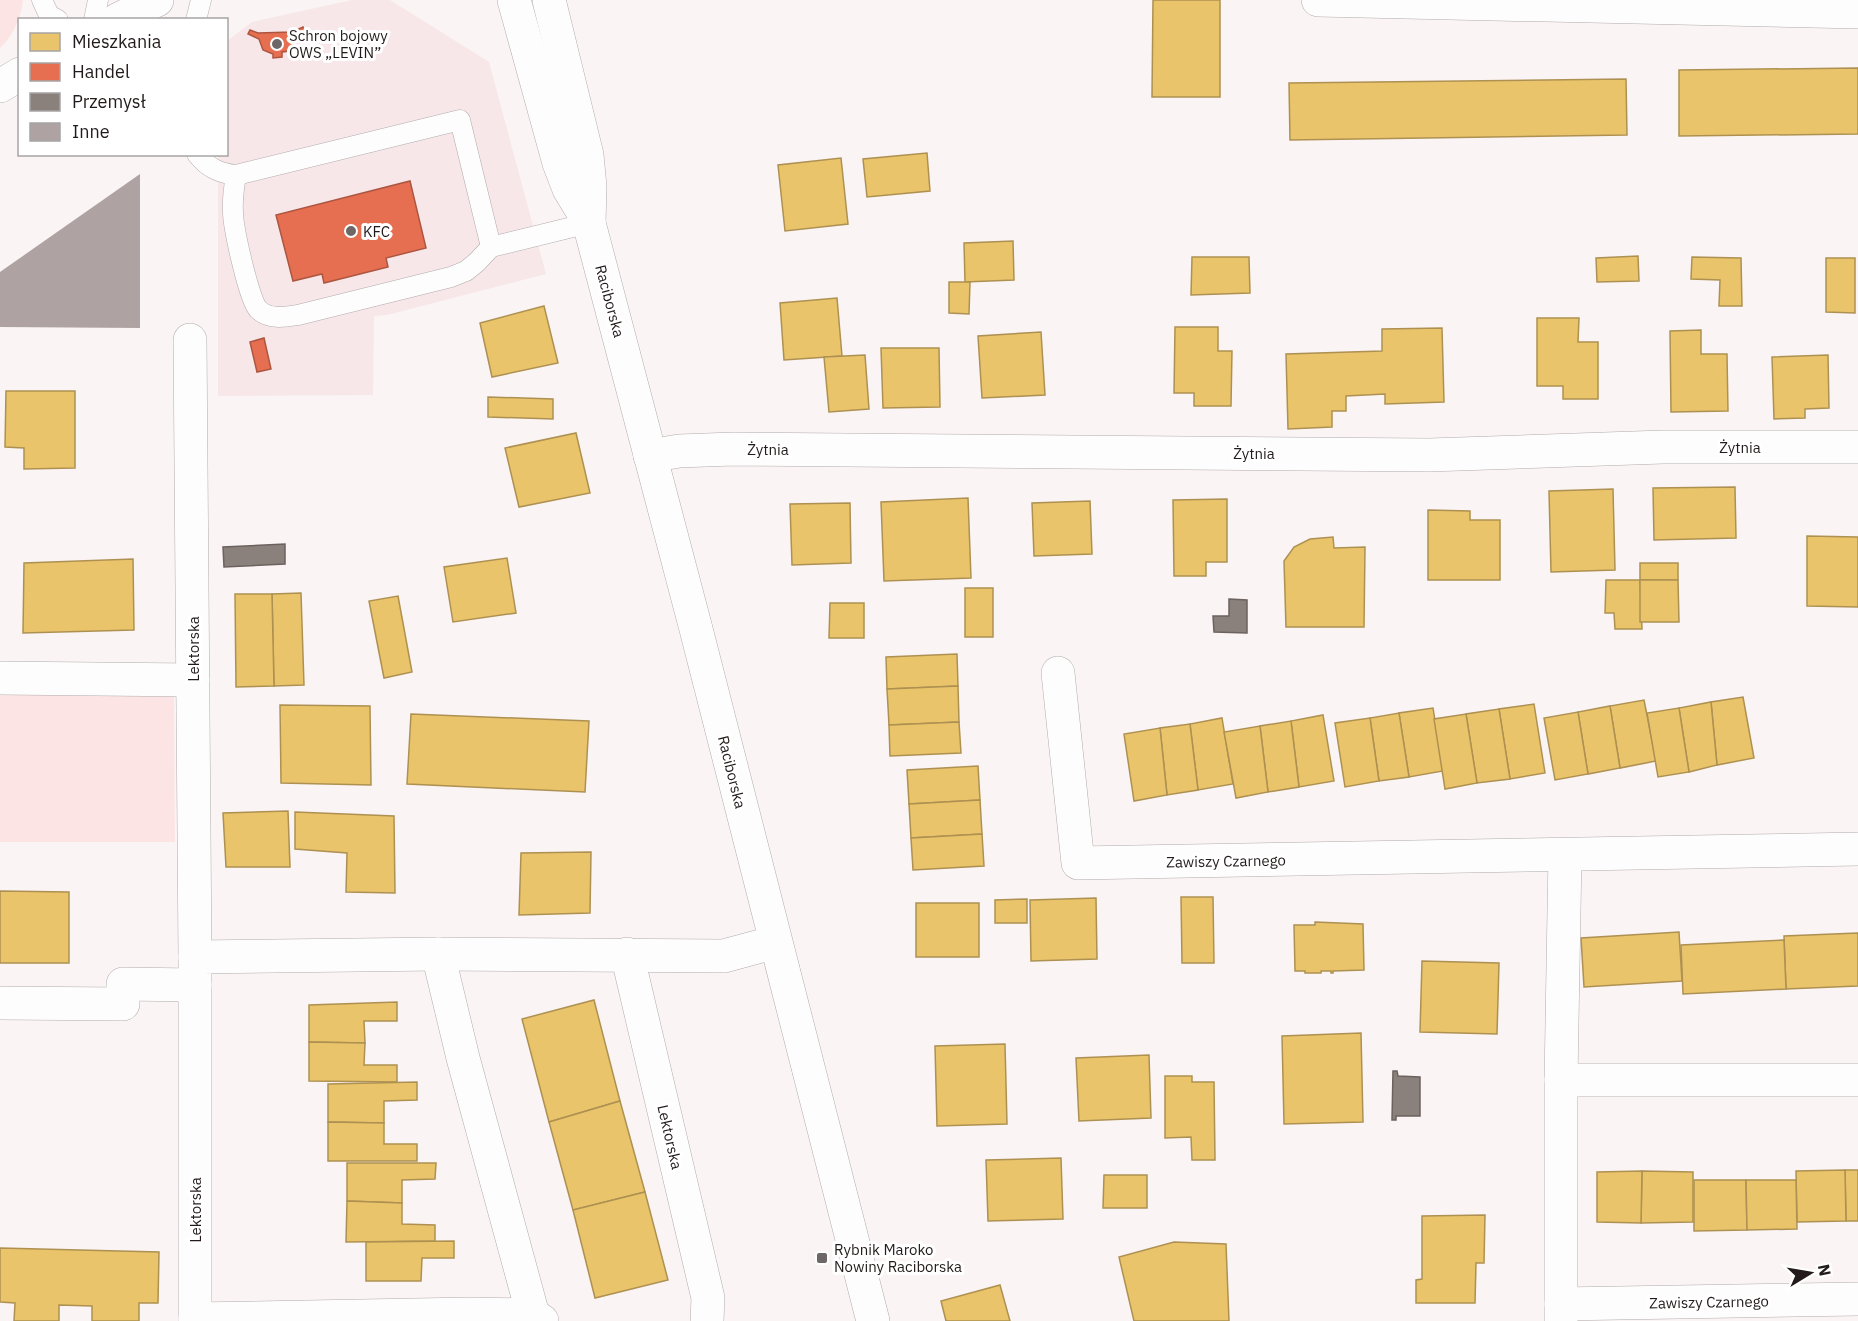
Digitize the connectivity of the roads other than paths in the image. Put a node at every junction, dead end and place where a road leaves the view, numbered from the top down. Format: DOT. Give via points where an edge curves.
graph roads {
  1 [pos="42,0"];
  2 [pos="98,0"];
  3 [pos="157,0"];
  4 [pos="201,0"];
  5 [pos="514,0"];
  6 [pos="549,0"];
  7 [pos="564,0"];
  8 [pos="1318,0"];
  9 [pos="1745,4"];
  10 [pos="1858,12"];
  11 [pos="54,18"];
  12 [pos="94,18"];
  13 [pos="121,18"];
  14 [pos="196,18"];
  15 [pos="562,51"];
  16 [pos="18,75"];
  17 [pos="0,86"];
  18 [pos="199,156"];
  19 [pos="236,175"];
  20 [pos="589,223"];
  21 [pos="492,247"];
  22 [pos="190,340"];
  23 [pos="1858,447"];
  24 [pos="650,456"];
  25 [pos="1058,673"];
  26 [pos="0,678"];
  27 [pos="193,680"];
  28 [pos="1858,849"];
  29 [pos="1565,855"];
  30 [pos="775,942"];
  31 [pos="438,954"];
  32 [pos="627,954"];
  33 [pos="195,971"];
  34 [pos="0,1003"];
  35 [pos="1562,1080"];
  36 [pos="1858,1080"];
  37 [pos="1858,1299"];
  38 [pos="1561,1313"];
  39 [pos="537,1318"];
  40 [pos="195,1320"];
  41 [pos="707,1321"];
  42 [pos="873,1321"];
  1 -- 11 [label="lane"];
  2 -- 12 [label="lane"];
  3 -- 13 [label="street"];
  4 -- 14 [label="lane"];
  5 -- 20 [label="street, Raciborska" via="559,163"];
  6 -- 15 [label="street, Raciborska"];
  7 -- 15 [label="street"];
  8 -- 9 [label="street"];
  9 -- 10 [label="street"];
  15 -- 20 [label="street, Raciborska" via="587,155"];
  16 -- 17 [label="street"];
  18 -- 19 [label="lane" via="210,168"];
  19 -- 21 [label="lane" via="460,120"];
  19 -- 21 [label="lane" via="232,213 235,230 257,309 267,315 298,315 452,277"];
  20 -- 21 [label="lane"];
  20 -- 24 [label="street, Raciborska"];
  22 -- 27 [label="street, Lektorska"];
  23 -- 24 [label="street, Żytnia" via="1663,447 1429,454 733,449"];
  24 -- 30 [label="street, Raciborska"];
  25 -- 29 [label="street, Zawiszy Czarnego" via="1078,863"];
  26 -- 27 [label="street"];
  27 -- 33 [label="street, Lektorska"];
  28 -- 29 [label="street, Zawiszy Czarnego"];
  29 -- 35 [label="street, Zawiszy Czarnego"];
  30 -- 32 [label="street" via="724,956"];
  30 -- 42 [label="street, Raciborska"];
  31 -- 32 [label="street"];
  31 -- 33 [label="street"];
  31 -- 39 [label="street, Lektorska" via="463,1058"];
  32 -- 41 [label="street, Lektorska" via="708,1298"];
  33 -- 34 [label="street" via="123,984 123,1004"];
  33 -- 40 [label="street, Lektorska"];
  35 -- 36 [label="street"];
  35 -- 38 [label="street, Zawiszy Czarnego"];
  37 -- 38 [label="street, Zawiszy Czarnego"];
  39 -- 40 [label="street, Lektorska" via="469,1314"];
}
